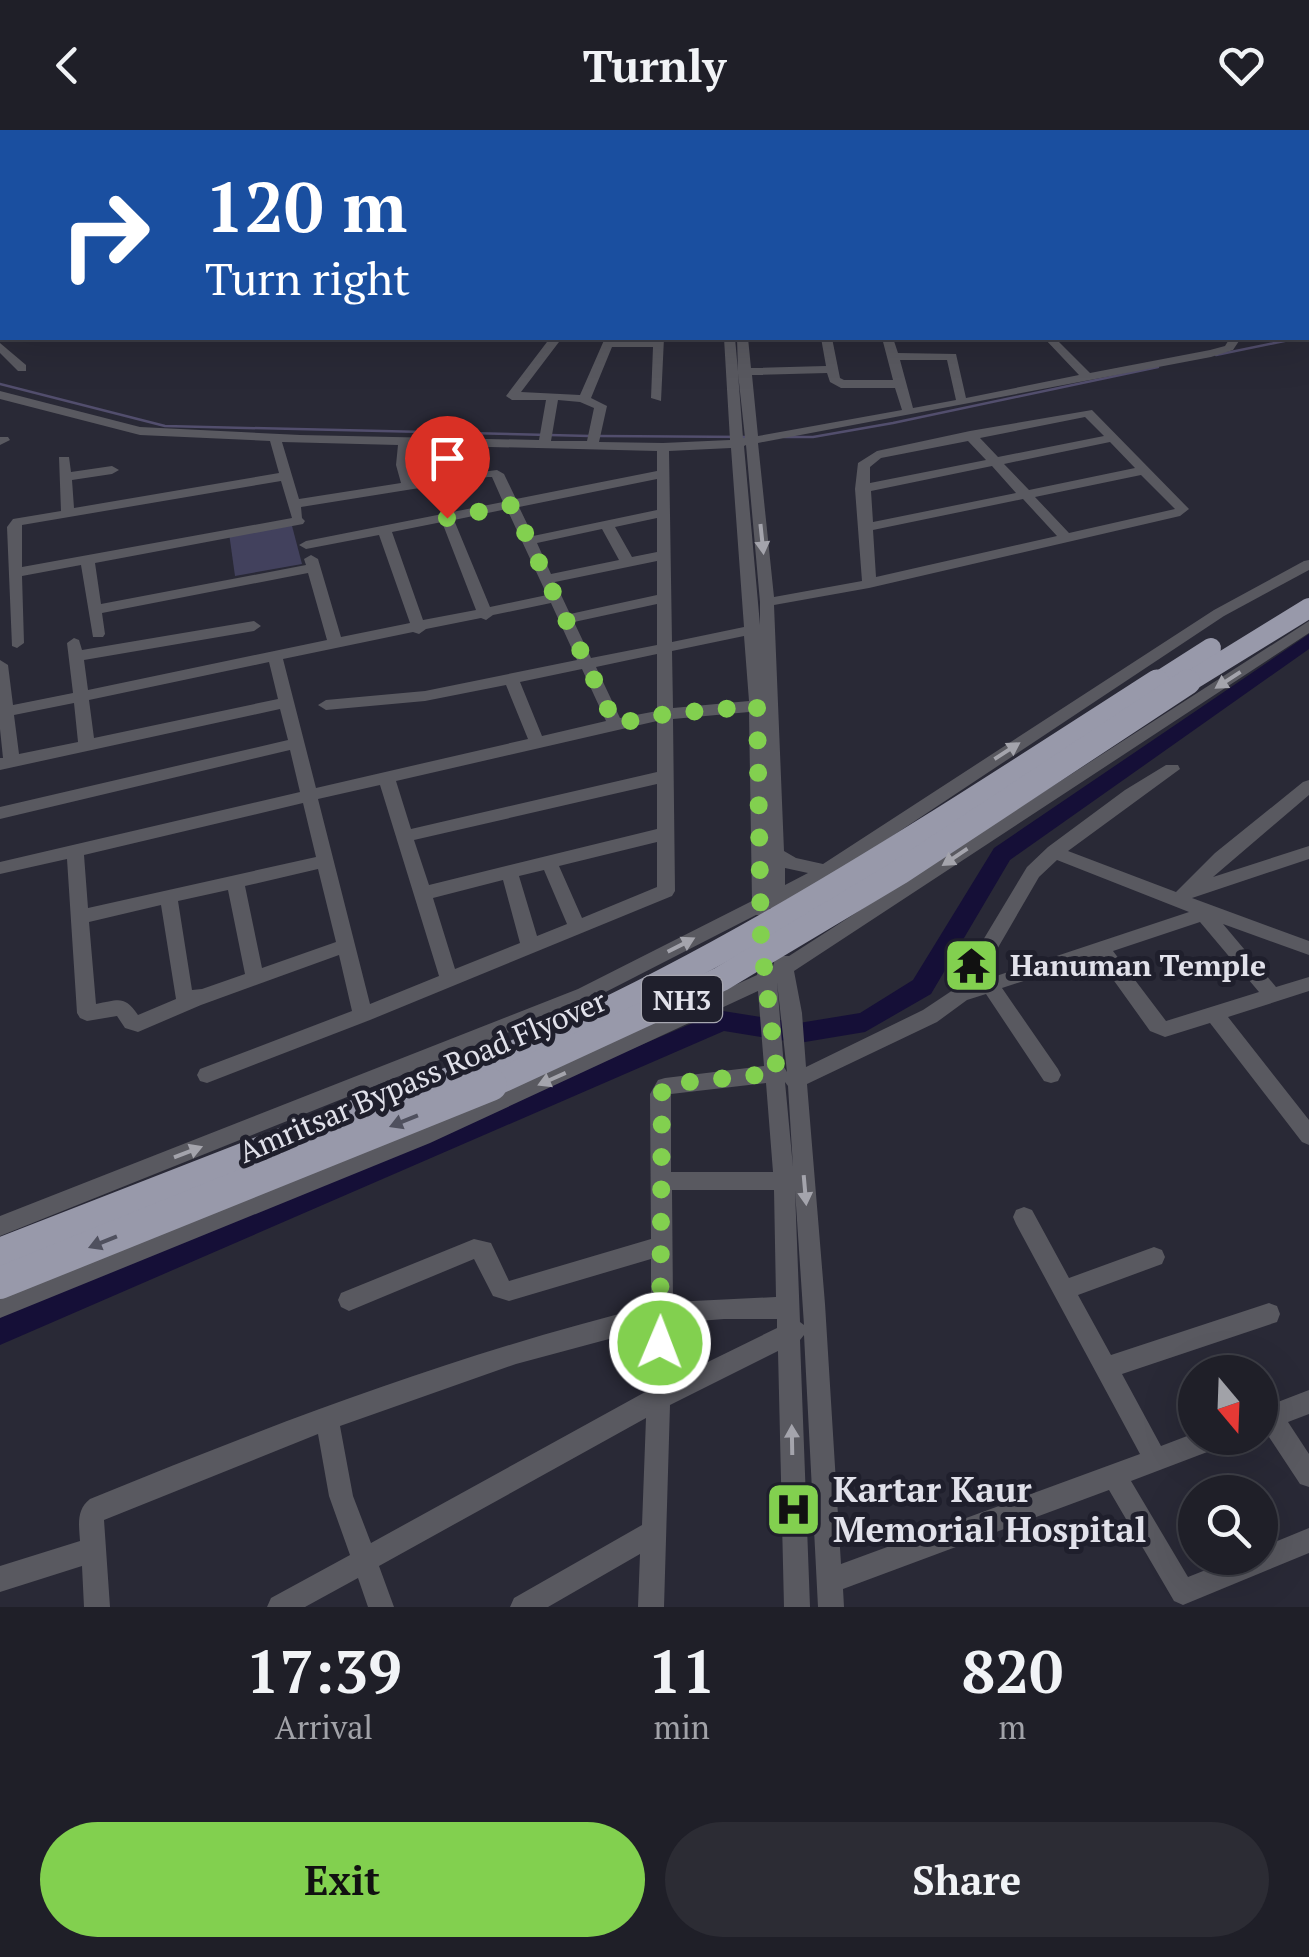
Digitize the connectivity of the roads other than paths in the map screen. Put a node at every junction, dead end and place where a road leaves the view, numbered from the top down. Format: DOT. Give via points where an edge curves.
graph roads {
  1 [pos="554,340"];
  2 [pos="609,340"];
  3 [pos="728,340"];
  4 [pos="742,340"];
  5 [pos="827,340"];
  6 [pos="888,340"];
  7 [pos="948,340"];
  8 [pos="1050,340"];
  9 [pos="1221,340"];
  10 [pos="1234,340"];
  11 [pos="658,341"];
  12 [pos="0,346"];
  13 [pos="891,356"];
  14 [pos="952,357"];
  15 [pos="22,368"];
  16 [pos="833,369"];
  17 [pos="743,372"];
  18 [pos="1084,374"];
  19 [pos="900,384"];
  20 [pos="0,391"];
  21 [pos="960,397"];
  22 [pos="552,398"];
  23 [pos="657,398"];
  24 [pos="584,399"];
  25 [pos="906,408"];
  26 [pos="970,435"];
  27 [pos="275,438"];
  28 [pos="1113,438"];
  29 [pos="744,439"];
  30 [pos="593,440"];
  31 [pos="545,441"];
  32 [pos="405,442"];
  33 [pos="663,447"];
  34 [pos="64,460"];
  35 [pos="994,462"];
  36 [pos="112,470"];
  37 [pos="1145,470"];
  38 [pos="663,474"];
  39 [pos="286,476"];
  40 [pos="65,477"];
  41 [pos="408,486"];
  42 [pos="862,488"];
  43 [pos="1026,495"];
  44 [pos="296,504"];
  45 [pos="512,505"];
  46 [pos="664,512"];
  47 [pos="68,514"];
  48 [pos="447,518"];
  49 [pos="298,521"];
  50 [pos="607,525"];
  51 [pos="864,528"];
  52 [pos="385,531"];
  53 [pos="1066,538"];
  54 [pos="528,542"];
  55 [pos="306,546"];
  56 [pos="665,555"];
  57 [pos="87,559"];
  58 [pos="627,561"];
  59 [pos="1309,564"];
  60 [pos="313,568"];
  61 [pos="15,573"];
  62 [pos="546,579"];
  63 [pos="868,584"];
  64 [pos="1309,590"];
  65 [pos="554,598"];
  66 [pos="664,598"];
  67 [pos="767,602"];
  68 [pos="1309,608"];
  69 [pos="94,610"];
  70 [pos="486,615"];
  71 [pos="18,617"];
  72 [pos="565,620"];
  73 [pos="0,621"];
  74 [pos="254,626"];
  75 [pos="1309,626"];
  76 [pos="768,628"];
  77 [pos="420,629"];
  78 [pos="749,629"];
  79 [pos="98,634"];
  80 [pos="17,643"];
  81 [pos="336,645"];
  82 [pos="665,645"];
  83 [pos="276,656"];
  84 [pos="586,662"];
  85 [pos="0,665"];
  86 [pos="0,674"];
  87 [pos="511,679"];
  88 [pos="82,695"];
  89 [pos="288,702"];
  90 [pos="1,704"];
  91 [pos="326,705"];
  92 [pos="764,705"];
  93 [pos="666,714"];
  94 [pos="615,724"];
  95 [pos="537,742"];
  96 [pos="298,743"];
  97 [pos="87,746"];
  98 [pos="6,762"];
  99 [pos="1172,769"];
  100 [pos="665,776"];
  101 [pos="386,780"];
  102 [pos="1309,786"];
  103 [pos="308,796"];
  104 [pos="0,812"];
  105 [pos="663,834"];
  106 [pos="406,836"];
  107 [pos="75,851"];
  108 [pos="774,852"];
  109 [pos="1054,852"];
  110 [pos="1309,852"];
  111 [pos="325,861"];
  112 [pos="549,862"];
  113 [pos="0,868"];
  114 [pos="826,871"];
  115 [pos="509,872"];
  116 [pos="236,880"];
  117 [pos="424,893"];
  118 [pos="168,895"];
  119 [pos="1185,896"];
  120 [pos="769,901"];
  121 [pos="1206,913"];
  122 [pos="79,917"];
  123 [pos="576,925"];
  124 [pos="830,940"];
  125 [pos="530,944"];
  126 [pos="345,946"];
  127 [pos="1102,948"];
  128 [pos="1309,948"];
  129 [pos="776,974"];
  130 [pos="255,978"];
  131 [pos="449,979"];
  132 [pos="989,984"];
  133 [pos="1309,984"];
  134 [pos="960,995"];
  135 [pos="1272,996"];
  136 [pos="195,999"];
  137 [pos="718,1004"];
  138 [pos="782,1012"];
  139 [pos="1214,1015"];
  140 [pos="363,1016"];
  141 [pos="785,1068"];
  142 [pos="207,1074"];
  143 [pos="1051,1074"];
  144 [pos="1309,1136"];
  145 [pos="661,1181"];
  146 [pos="784,1181"];
  147 [pos="1024,1216"];
  148 [pos="0,1226"];
  149 [pos="659,1247"];
  150 [pos="0,1254"];
  151 [pos="1154,1256"];
  152 [pos="0,1283"];
  153 [pos="1064,1290"];
  154 [pos="349,1300"];
  155 [pos="0,1307"];
  156 [pos="788,1308"];
  157 [pos="662,1314"];
  158 [pos="1268,1314"];
  159 [pos="815,1322"];
  160 [pos="789,1334"];
  161 [pos="1107,1368"];
  162 [pos="657,1400"];
  163 [pos="1309,1402"];
  164 [pos="1278,1414"];
  165 [pos="326,1419"];
  166 [pos="1278,1436"];
  167 [pos="1178,1452"];
  168 [pos="1156,1460"];
  169 [pos="1114,1475"];
  170 [pos="1309,1475"];
  171 [pos="652,1533"];
  172 [pos="1309,1540"];
  173 [pos="93,1550"];
  174 [pos="364,1560"];
  175 [pos="0,1578"];
  176 [pos="830,1594"];
  177 [pos="97,1607"];
  178 [pos="280,1607"];
  179 [pos="381,1607"];
  180 [pos="523,1607"];
  181 [pos="651,1607"];
  182 [pos="797,1607"];
  1 -- 22 [label="street" via="512,396"];
  2 -- 11 [label="street"];
  2 -- 24 [label="street"];
  3 -- 29 [label="street"];
  4 -- 17 [label="street"];
  5 -- 16 [label="street"];
  6 -- 13 [label="street"];
  7 -- 14 [label="street"];
  8 -- 18 [label="street"];
  9 -- 18 [label="street"];
  10 -- 29 [label="street" via="1211,353"];
  11 -- 23 [label="street"];
  12 -- 15 [label="street"];
  13 -- 14 [label="street"];
  13 -- 19 [label="street"];
  14 -- 21 [label="street"];
  16 -- 17 [label="street"];
  16 -- 19 [label="street" via="841,384"];
  17 -- 29 [label="street"];
  18 -- 21 [label="street"];
  19 -- 25 [label="street"];
  20 -- 27 [label="street" via="140,431"];
  20 -- 31 [label="street" via="158,428"];
  21 -- 25 [label="street"];
  22 -- 24 [label="street"];
  22 -- 31 [label="street"];
  24 -- 30 [label="street" via="601,406"];
  25 -- 29 [label="street"];
  26 -- 28 [label="street" via="1082,412"];
  26 -- 35 [label="street"];
  26 -- 42 [label="street" via="868,458"];
  27 -- 32 [label="street"];
  27 -- 39 [label="street"];
  28 -- 35 [label="street"];
  28 -- 37 [label="street"];
  29 -- 30 [label="street"];
  29 -- 33 [label="street"];
  29 -- 67 [label="street, one-way"];
  29 -- 78 [label="street"];
  30 -- 31 [label="street"];
  32 -- 33 [label="street"];
  32 -- 41 [label="street"];
  33 -- 38 [label="street"];
  34 -- 40 [label="street"];
  35 -- 42 [label="street"];
  35 -- 43 [label="street"];
  36 -- 40 [label="street"];
  37 -- 43 [label="street"];
  37 -- 53 [label="street" via="1180,512"];
  38 -- 45 [label="street"];
  38 -- 46 [label="street"];
  39 -- 44 [label="street"];
  39 -- 47 [label="street"];
  40 -- 47 [label="street"];
  41 -- 44 [label="street"];
  41 -- 45 [label="street" via="492,472"];
  42 -- 51 [label="street"];
  43 -- 51 [label="street"];
  43 -- 53 [label="street"];
  44 -- 49 [label="street"];
  45 -- 48 [label="street"];
  45 -- 54 [label="street"];
  46 -- 50 [label="street"];
  46 -- 56 [label="street"];
  47 -- 61 [label="street" via="15,525"];
  48 -- 52 [label="street"];
  48 -- 70 [label="street"];
  49 -- 55 [label="street"];
  49 -- 57 [label="street"];
  50 -- 54 [label="street"];
  50 -- 58 [label="street"];
  51 -- 63 [label="street"];
  52 -- 55 [label="street"];
  52 -- 77 [label="street"];
  53 -- 63 [label="street"];
  54 -- 62 [label="street"];
  55 -- 60 [label="street"];
  56 -- 58 [label="street"];
  56 -- 66 [label="street"];
  57 -- 61 [label="street"];
  57 -- 69 [label="street"];
  58 -- 62 [label="street"];
  114 -- 59 [label="street, one-way" via="1218,613"];
  60 -- 69 [label="street"];
  60 -- 81 [label="street"];
  61 -- 71 [label="street"];
  62 -- 65 [label="street"];
  63 -- 67 [label="street"];
  64 -- 150 [label="highway, Amritsar Bypass Road Flyover / NH3, bridge" via="1166,674 828,893 690,971 474,1070"];
  65 -- 70 [label="street"];
  65 -- 72 [label="street"];
  66 -- 72 [label="street"];
  66 -- 82 [label="street"];
  67 -- 76 [label="street"];
  68 -- 152 [label="highway, Amritsar Bypass Road Flyover / NH3, one-way, bridge" via="900,872 707,987 514,1076"];
  69 -- 79 [label="street"];
  70 -- 77 [label="street"];
  71 -- 73 [label="street"];
  71 -- 80 [label="street"];
  72 -- 84 [label="street"];
  74 -- 88 [label="street" via="75,650"];
  75 -- 124 [label="street, one-way"];
  76 -- 78 [label="street"];
  76 -- 92 [label="street"];
  77 -- 81 [label="street"];
  78 -- 82 [label="street"];
  78 -- 92 [label="street"];
  81 -- 83 [label="street"];
  82 -- 84 [label="street"];
  82 -- 93 [label="street"];
  83 -- 88 [label="street"];
  83 -- 89 [label="street"];
  84 -- 87 [label="street"];
  84 -- 94 [label="street"];
  85 -- 86 [label="street"];
  86 -- 90 [label="street"];
  87 -- 91 [label="street"];
  87 -- 95 [label="street"];
  88 -- 90 [label="street"];
  88 -- 97 [label="street"];
  89 -- 96 [label="street"];
  89 -- 97 [label="street"];
  90 -- 98 [label="street"];
  92 -- 93 [label="street"];
  92 -- 108 [label="street"];
  92 -- 120 [label="street"];
  93 -- 94 [label="street"];
  93 -- 100 [label="street"];
  94 -- 95 [label="street"];
  95 -- 101 [label="street"];
  96 -- 103 [label="street"];
  96 -- 104 [label="street"];
  97 -- 98 [label="street"];
  99 -- 109 [label="street"];
  100 -- 105 [label="street"];
  100 -- 106 [label="street"];
  101 -- 103 [label="street"];
  101 -- 106 [label="street"];
  102 -- 119 [label="street"];
  103 -- 107 [label="street"];
  103 -- 111 [label="street"];
  105 -- 112 [label="street"];
  105 -- 123 [label="street" via="666,891"];
  106 -- 117 [label="street"];
  107 -- 113 [label="street"];
  107 -- 122 [label="street"];
  108 -- 114 [label="street"];
  108 -- 120 [label="street"];
  109 -- 119 [label="street"];
  109 -- 134 [label="street" via="1033,872"];
  110 -- 119 [label="street"];
  111 -- 116 [label="street"];
  111 -- 126 [label="street"];
  112 -- 115 [label="street"];
  112 -- 123 [label="street"];
  114 -- 120 [label="street"];
  115 -- 117 [label="street"];
  115 -- 125 [label="street"];
  116 -- 118 [label="street"];
  116 -- 130 [label="street"];
  117 -- 131 [label="street"];
  118 -- 122 [label="street"];
  118 -- 136 [label="street" via="183,994"];
  119 -- 121 [label="street"];
  120 -- 129 [label="street" via="761,942"];
  148 -- 120 [label="street, one-way" via="585,994"];
  121 -- 127 [label="street"];
  121 -- 128 [label="street"];
  121 -- 135 [label="street"];
  122 -- 136 [label="street" via="88,1014 122,1007 138,1024"];
  123 -- 125 [label="street"];
  124 -- 129 [label="street"];
  124 -- 138 [label="street"];
  125 -- 131 [label="street"];
  126 -- 130 [label="street"];
  126 -- 140 [label="street"];
  127 -- 132 [label="street"];
  127 -- 139 [label="street" via="1157,1025"];
  129 -- 137 [label="street"];
  129 -- 138 [label="street"];
  130 -- 136 [label="street"];
  131 -- 140 [label="street"];
  132 -- 134 [label="street"];
  132 -- 143 [label="street"];
  133 -- 135 [label="street"];
  134 -- 141 [label="street" via="930,1016"];
  135 -- 139 [label="street"];
  137 -- 138 [label="street" via="746,1002"];
  137 -- 155 [label="street, one-way" via="424,1137"];
  138 -- 141 [label="street"];
  139 -- 144 [label="street"];
  140 -- 142 [label="street"];
  141 -- 145 [label="street" via="665,1086"];
  141 -- 146 [label="street"];
  141 -- 159 [label="street, one-way"];
  145 -- 146 [label="street"];
  145 -- 149 [label="street"];
  146 -- 156 [label="street"];
  147 -- 153 [label="street"];
  149 -- 154 [label="street" via="509,1291 501,1289 483,1250 474,1249"];
  149 -- 157 [label="street"];
  151 -- 153 [label="street"];
  153 -- 161 [label="street"];
  156 -- 157 [label="street"];
  156 -- 160 [label="street"];
  157 -- 162 [label="street"];
  157 -- 165 [label="street"];
  158 -- 161 [label="street"];
  159 -- 160 [label="street"];
  159 -- 176 [label="street"];
  160 -- 162 [label="street"];
  182 -- 160 [label="street, one-way"];
  161 -- 168 [label="street"];
  162 -- 171 [label="street"];
  162 -- 174 [label="street"];
  163 -- 164 [label="street"];
  165 -- 173 [label="street" via="99,1508 91,1516"];
  165 -- 174 [label="street" via="341,1496"];
  166 -- 170 [label="street"];
  167 -- 168 [label="street"];
  168 -- 169 [label="street"];
  169 -- 172 [label="street" via="1183,1592"];
  169 -- 176 [label="street"];
  171 -- 180 [label="street"];
  171 -- 181 [label="street"];
  173 -- 175 [label="street"];
  173 -- 177 [label="street"];
  174 -- 178 [label="street"];
  174 -- 179 [label="street"];
}
